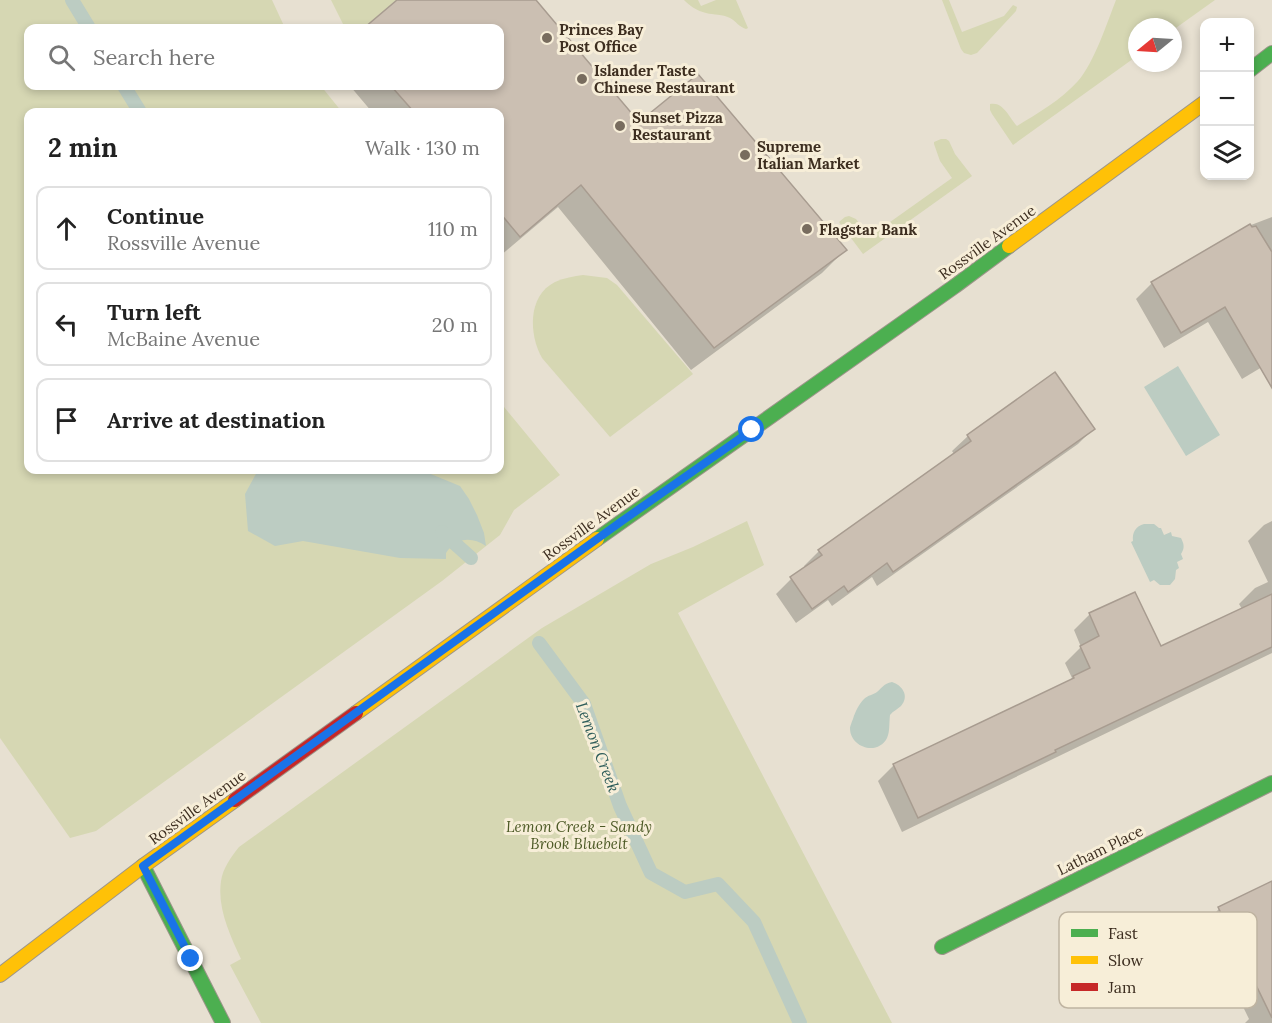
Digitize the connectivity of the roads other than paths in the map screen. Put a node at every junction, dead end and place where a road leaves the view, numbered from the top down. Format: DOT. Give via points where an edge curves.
graph roads {
  1 [pos="1272,53"];
  2 [pos="1254,67"];
  3 [pos="1200,106"];
  4 [pos="1272,783"];
  5 [pos="143,866"];
  6 [pos="942,947"];
  7 [pos="0,975"];
  8 [pos="223,1023"];
  1 -- 2 [label="street"];
  3 -- 5 [label="street, Rossville Avenue"];
  4 -- 6 [label="street, Latham Place"];
  5 -- 7 [label="street, Rossville Avenue"];
  5 -- 8 [label="street"];
}
